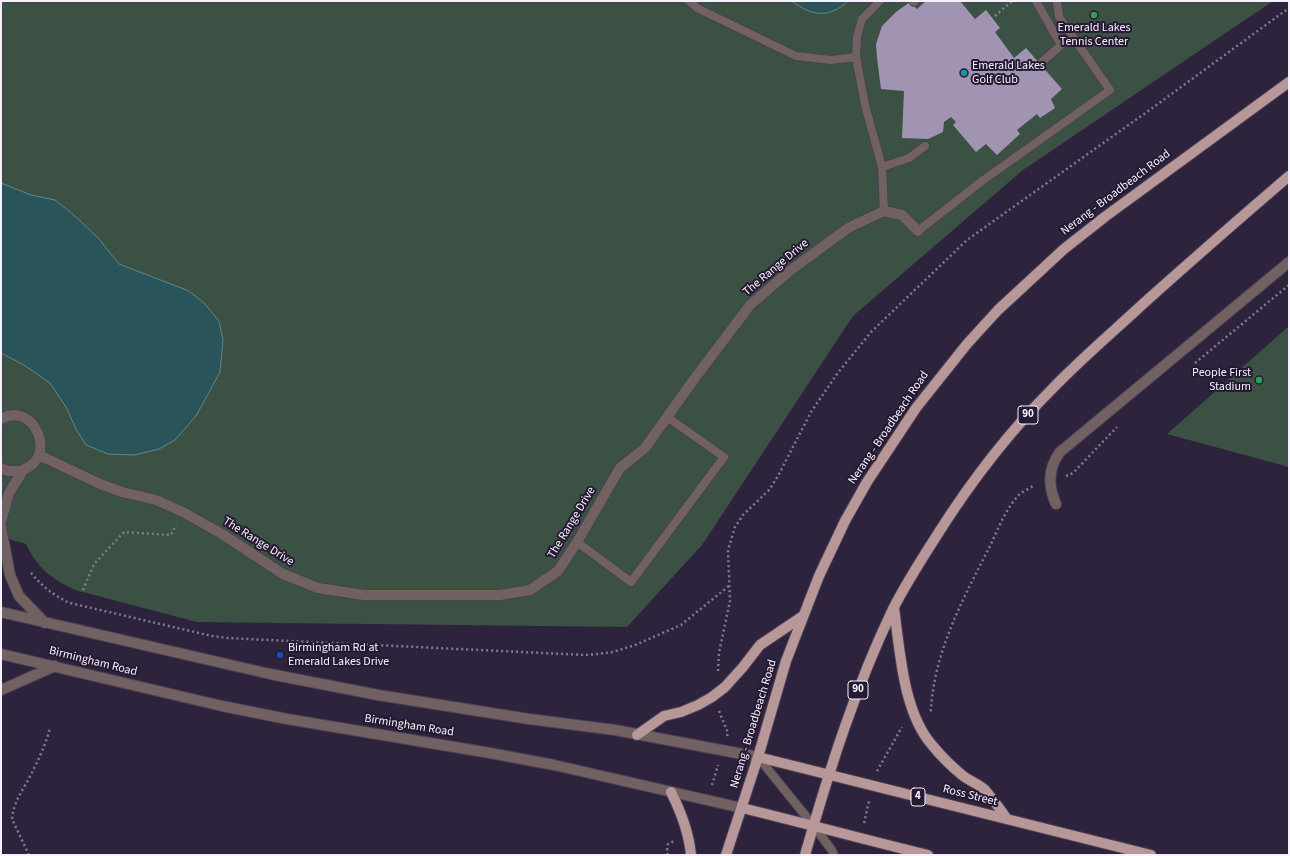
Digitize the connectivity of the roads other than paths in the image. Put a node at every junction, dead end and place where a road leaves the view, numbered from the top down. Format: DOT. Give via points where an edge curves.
graph roads {
  1 [pos="689,1"];
  2 [pos="880,1"];
  3 [pos="1036,1"];
  4 [pos="1058,1"];
  5 [pos="856,57"];
  6 [pos="1042,62"];
  7 [pos="1289,82"];
  8 [pos="925,146"];
  9 [pos="882,167"];
  10 [pos="1289,176"];
  11 [pos="884,211"];
  12 [pos="918,231"];
  13 [pos="1289,262"];
  14 [pos="667,417"];
  15 [pos="1,419"];
  16 [pos="39,455"];
  17 [pos="1,468"];
  18 [pos="24,469"];
  19 [pos="1056,504"];
  20 [pos="1,522"];
  21 [pos="1,527"];
  22 [pos="577,542"];
  23 [pos="894,608"];
  24 [pos="1,612"];
  25 [pos="803,616"];
  26 [pos="45,624"];
  27 [pos="1,654"];
  28 [pos="56,666"];
  29 [pos="1,690"];
  30 [pos="637,735"];
  31 [pos="758,757"];
  32 [pos="829,775"];
  33 [pos="671,792"];
  34 [pos="742,808"];
  35 [pos="1007,819"];
  36 [pos="813,825"];
  37 [pos="691,855"];
  38 [pos="726,855"];
  39 [pos="805,855"];
  40 [pos="834,855"];
  41 [pos="928,855"];
  42 [pos="1152,855"];
  1 -- 5 [label="lane" via="697,8 796,56 831,60"];
  2 -- 5 [label="lane" via="862,19 857,37"];
  3 -- 6 [label="lane" via="1061,44"];
  4 -- 12 [label="lane" via="1059,17 1110,90 982,181"];
  5 -- 9 [label="lane" via="865,105"];
  7 -- 25 [label="main road, Nerang - Broadbeach Road" via="1064,249 998,310 967,344 916,408 867,482 845,521"];
  8 -- 9 [label="lane" via="909,158"];
  9 -- 11 [label="lane"];
  10 -- 23 [label="main road, 90" via="1053,387 998,448 976,478 922,558"];
  11 -- 12 [label="street" via="902,215"];
  11 -- 14 [label="street, The Range Drive" via="848,228 791,270 750,306"];
  13 -- 19 [label="street" via="1060,452 1051,468 1050,490"];
  14 -- 22 [label="street, The Range Drive" via="645,448 620,468"];
  14 -- 22 [label="lane" via="724,457 631,582"];
  15 -- 16 [label="street" via="14,416 25,418 33,424 41,444"];
  16 -- 18 [label="street"];
  16 -- 22 [label="street, The Range Drive" via="100,484 156,500 183,512 283,574 318,588 364,595 433,596 500,594 530,590 558,571"];
  17 -- 18 [label="street" via="14,471"];
  18 -- 20 [label="street" via="10,493"];
  21 -- 26 [label="street" via="10,575 19,596"];
  23 -- 32 [label="main road, 90" via="852,706"];
  23 -- 35 [label="main road" via="906,687 920,728 931,744 962,776 984,789"];
  24 -- 26 [label="street"];
  25 -- 30 [label="main road" via="760,646 725,687 712,697 681,712 664,716"];
  25 -- 31 [label="main road, Nerang - Broadbeach Road" via="786,662"];
  26 -- 30 [label="street" via="378,696"];
  27 -- 28 [label="street, Birmingham Road"];
  28 -- 29 [label="street"];
  28 -- 33 [label="street, Birmingham Road" via="222,706 554,765"];
  30 -- 31 [label="street"];
  31 -- 32 [label="main road, Ross Street / 4"];
  31 -- 34 [label="main road, Nerang - Broadbeach Road"];
  31 -- 36 [label="lane"];
  32 -- 35 [label="main road, Ross Street / 4"];
  32 -- 36 [label="main road, 90"];
  33 -- 34 [label="street, Birmingham Road"];
  33 -- 37 [label="main road" via="683,820"];
  34 -- 36 [label="main road, Birmingham Road"];
  34 -- 38 [label="main road, Nerang - Broadbeach Road"];
  35 -- 42 [label="main road, Ross Street / 4"];
  36 -- 39 [label="main road, 90"];
  36 -- 40 [label="lane"];
  36 -- 41 [label="main road"];
}
